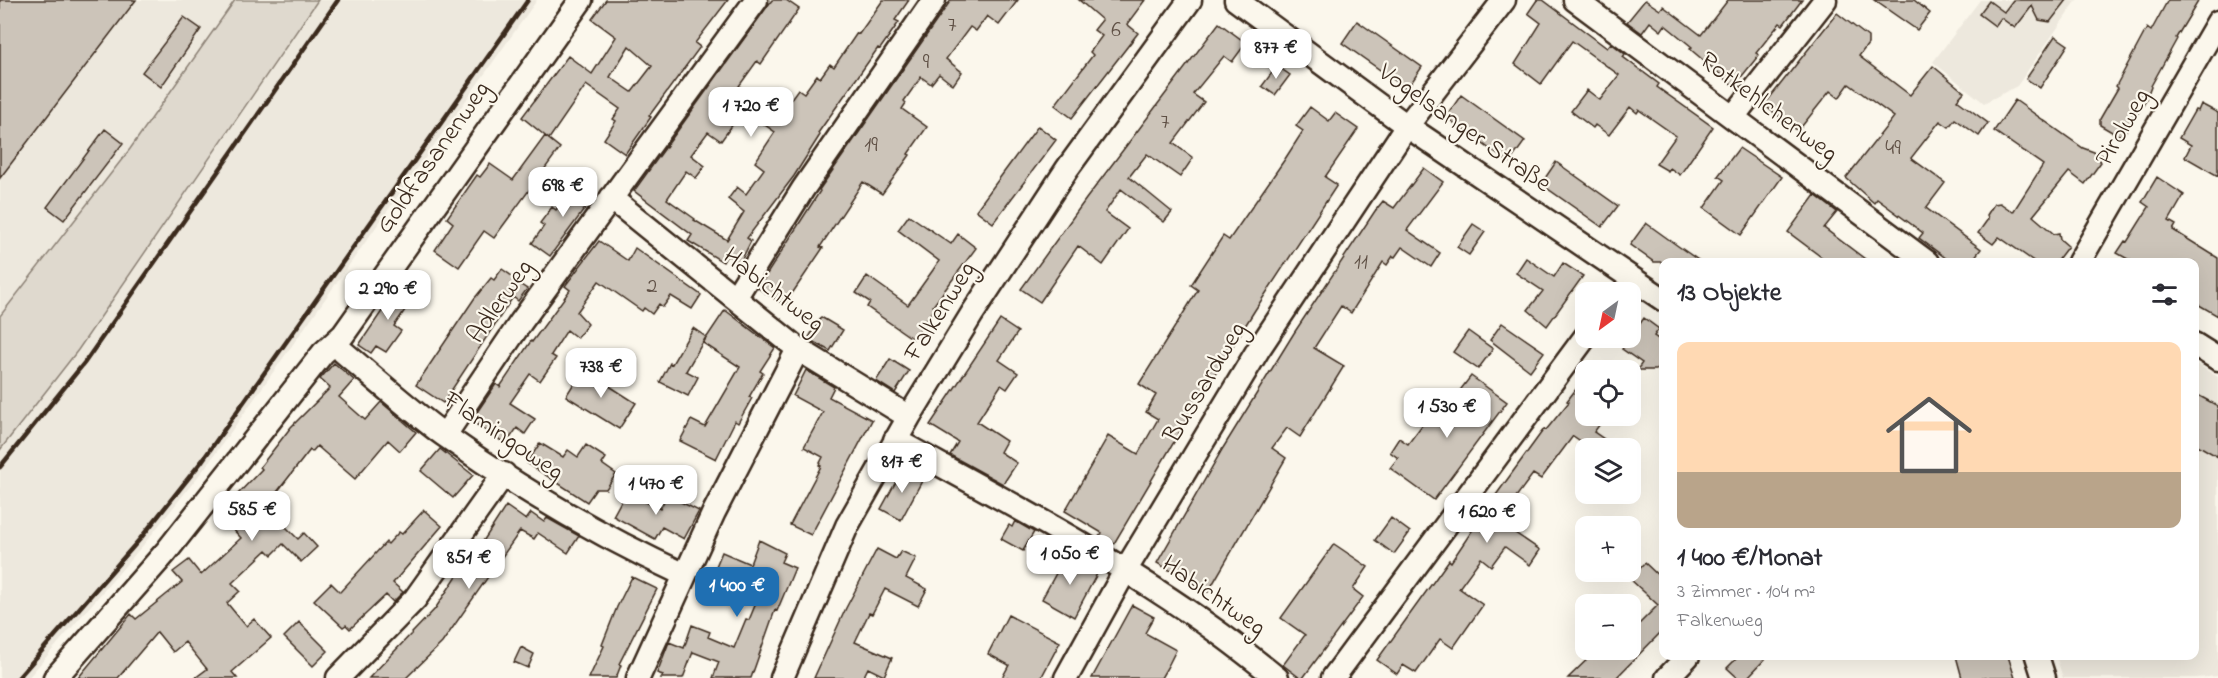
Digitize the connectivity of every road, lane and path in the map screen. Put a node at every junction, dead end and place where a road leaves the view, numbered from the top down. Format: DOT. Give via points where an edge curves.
graph roads {
  1 [pos="581,0"];
  2 [pos="756,0"];
  3 [pos="934,0"];
  4 [pos="1190,0"];
  5 [pos="1236,0"];
  6 [pos="1504,0"];
  7 [pos="1575,0"];
  8 [pos="1824,0"];
  9 [pos="2215,33"];
  10 [pos="1733,117"];
  11 [pos="1407,126"];
  12 [pos="610,198"];
  13 [pos="1922,258"];
  14 [pos="2081,258"];
  15 [pos="1620,282"];
  16 [pos="1641,291"];
  17 [pos="735,298"];
  18 [pos="1659,298"];
  19 [pos="334,345"];
  20 [pos="2199,347"];
  21 [pos="1577,348"];
  22 [pos="798,349"];
  23 [pos="2218,359"];
  24 [pos="909,417"];
  25 [pos="445,435"];
  26 [pos="895,440"];
  27 [pos="504,474"];
  28 [pos="1125,571"];
  29 [pos="685,575"];
  30 [pos="1684,660"];
  31 [pos="2038,660"];
  32 [pos="55,678"];
  33 [pos="338,678"];
  34 [pos="638,678"];
  35 [pos="782,678"];
  36 [pos="1066,678"];
  37 [pos="1277,678"];
  38 [pos="1333,678"];
  39 [pos="1667,678"];
  40 [pos="2044,678"];
  1 -- 19 [label="street, Goldfasanenweg"];
  2 -- 12 [label="street, Adlerweg"];
  3 -- 17 [label="street" via="803,189"];
  4 -- 24 [label="street, Falkenweg" via="1067,169"];
  5 -- 11 [label="street, Vogelsanger Straße"];
  6 -- 11 [label="street, Bussardweg"];
  7 -- 10 [label="street, Rotkehlchenweg"];
  8 -- 10 [label="street"];
  9 -- 14 [label="street, Pirolweg"];
  10 -- 13 [label="street, Rotkehlchenweg"];
  11 -- 15 [label="street, Vogelsanger Straße"];
  11 -- 28 [label="street, Bussardweg" via="1258,350"];
  12 -- 17 [label="street, Habichtweg"];
  12 -- 25 [label="street, Adlerweg"];
  16 -- 18 [label="street, Vogelsanger Straße"];
  17 -- 22 [label="street, Habichtweg"];
  19 -- 25 [label="street, Flamingoweg"];
  19 -- 32 [label="street, Goldfasanenweg" via="323,353 166,552"];
  20 -- 23 [label="street"];
  21 -- 38 [label="street"];
  22 -- 24 [label="street, Habichtweg"];
  22 -- 29 [label="street"];
  24 -- 26 [label="street, Falkenweg"];
  25 -- 27 [label="street, Flamingoweg"];
  26 -- 28 [label="street, Habichtweg"];
  26 -- 35 [label="street, Falkenweg" via="847,526"];
  27 -- 29 [label="street, Flamingoweg" via="602,535"];
  27 -- 33 [label="street" via="415,599"];
  28 -- 36 [label="street, Bussardweg"];
  28 -- 37 [label="street, Habichtweg" via="1217,631"];
  29 -- 34 [label="street"];
  30 -- 39 [label="street"];
  31 -- 40 [label="street"];
}
